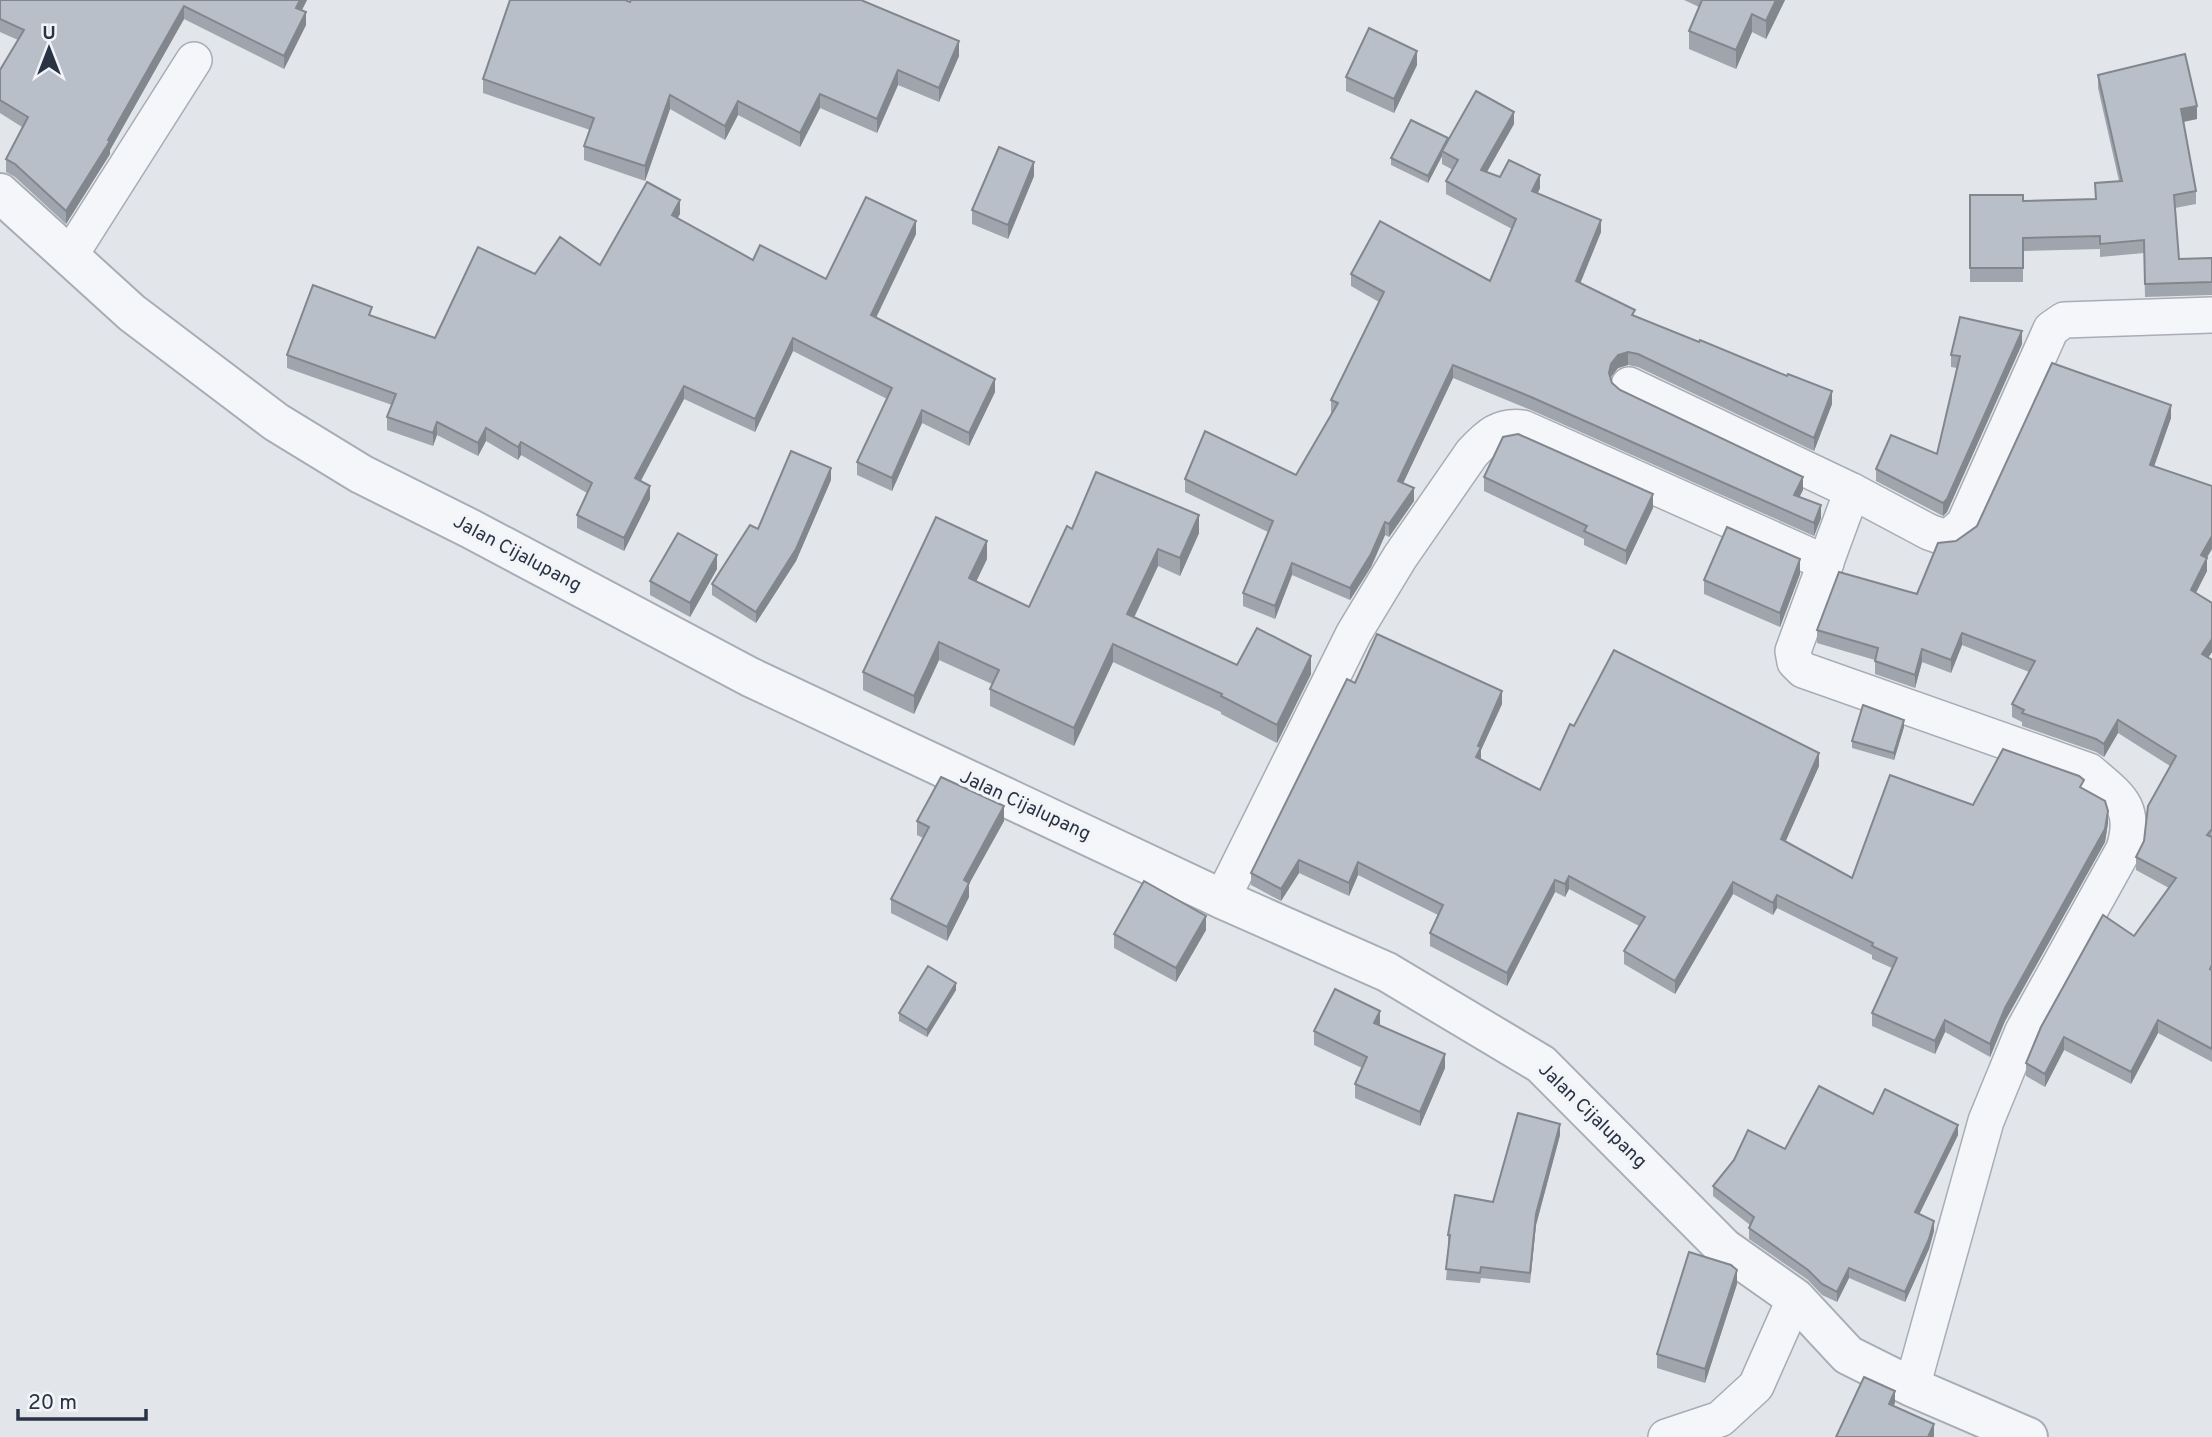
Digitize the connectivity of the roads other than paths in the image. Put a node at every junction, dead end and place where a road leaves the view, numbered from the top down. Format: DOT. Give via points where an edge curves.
graph roads {
  1 [pos="194,60"];
  2 [pos="0,193"];
  3 [pos="69,257"];
  4 [pos="2212,315"];
  5 [pos="1629,385"];
  6 [pos="1852,491"];
  7 [pos="1826,563"];
  8 [pos="1223,898"];
  9 [pos="1796,1298"];
  10 [pos="1912,1387"];
  11 [pos="1666,1437"];
  12 [pos="2028,1437"];
  1 -- 3 [label="street"];
  2 -- 3 [label="street, Jalan Cijalupang"];
  3 -- 8 [label="street, Jalan Cijalupang" via="132,313 276,422 366,466 471,529 750,677"];
  4 -- 6 [label="street" via="2064,320 2051,329 1964,524 1951,535 1929,532"];
  5 -- 6 [label="street"];
  6 -- 7 [label="street"];
  7 -- 8 [label="street" via="1523,428 1497,430 1472,453 1354,632"];
  7 -- 10 [label="street" via="1793,651 1803,670 2089,771 2122,799 2130,825 2124,849 2023,1031 1986,1121"];
  8 -- 9 [label="street, Jalan Cijalupang" via="1387,972 1541,1064 1724,1248"];
  9 -- 10 [label="street, Jalan Cijalupang" via="1848,1355"];
  9 -- 11 [label="street" via="1756,1386 1720,1419"];
  10 -- 12 [label="street, Jalan Cijalupang"];
}
